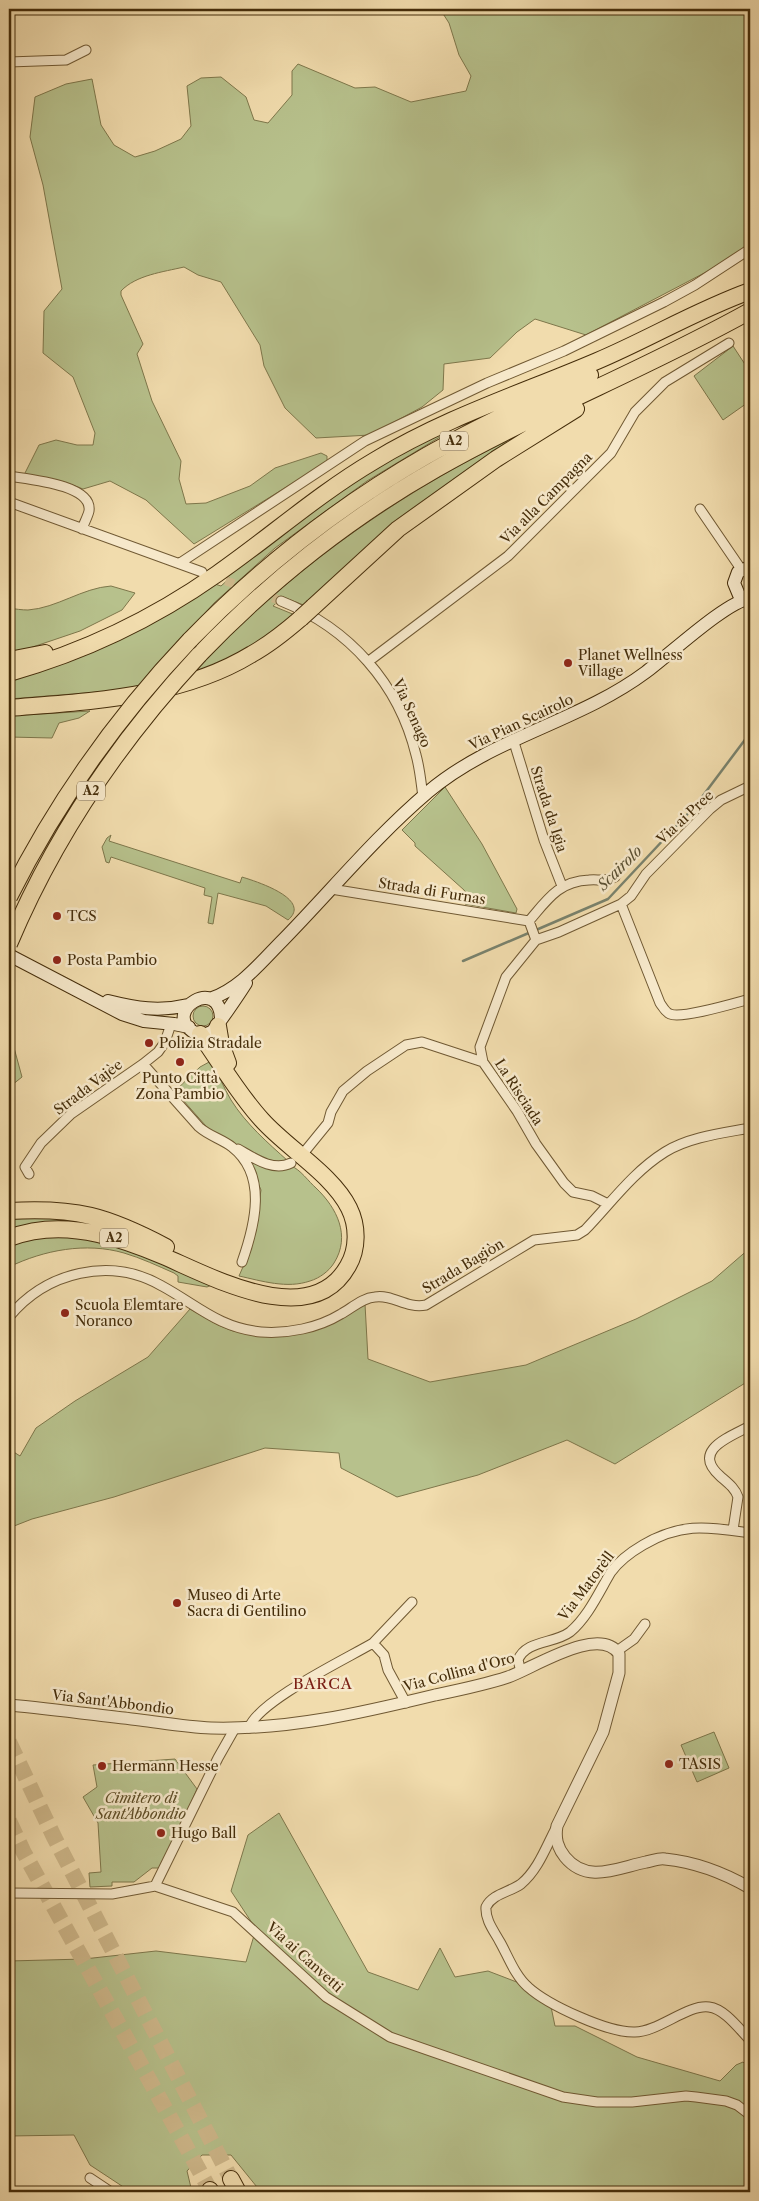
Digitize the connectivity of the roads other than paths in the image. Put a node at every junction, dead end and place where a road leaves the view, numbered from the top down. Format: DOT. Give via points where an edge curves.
graph roads {
  1 [pos="86,50"];
  2 [pos="9,62"];
  3 [pos="750,249"];
  4 [pos="750,292"];
  5 [pos="750,311"];
  6 [pos="750,316"];
  7 [pos="729,343"];
  8 [pos="9,476"];
  9 [pos="9,502"];
  10 [pos="700,509"];
  11 [pos="82,529"];
  12 [pos="180,564"];
  13 [pos="746,568"];
  14 [pos="202,572"];
  15 [pos="734,587"];
  16 [pos="749,599"];
  17 [pos="281,601"];
  18 [pos="720,612"];
  19 [pos="138,624"];
  20 [pos="9,660"];
  21 [pos="369,661"];
  22 [pos="9,673"];
  23 [pos="10,708"];
  24 [pos="512,739"];
  25 [pos="750,786"];
  26 [pos="423,797"];
  27 [pos="615,877"];
  28 [pos="562,886"];
  29 [pos="331,889"];
  30 [pos="9,897"];
  31 [pos="621,904"];
  32 [pos="529,921"];
  33 [pos="536,940"];
  34 [pos="9,944"];
  35 [pos="9,955"];
  36 [pos="263,960"];
  37 [pos="88,995"];
  38 [pos="210,999"];
  39 [pos="750,999"];
  40 [pos="188,1005"];
  41 [pos="220,1022"];
  42 [pos="171,1024"];
  43 [pos="194,1031"];
  44 [pos="483,1062"];
  45 [pos="143,1064"];
  46 [pos="240,1090"];
  47 [pos="750,1128"];
  48 [pos="231,1146"];
  49 [pos="306,1150"];
  50 [pos="291,1163"];
  51 [pos="29,1174"];
  52 [pos="608,1204"];
  53 [pos="9,1211"];
  54 [pos="9,1238"];
  55 [pos="242,1262"];
  56 [pos="214,1277"];
  57 [pos="9,1317"];
  58 [pos="750,1426"];
  59 [pos="733,1530"];
  60 [pos="750,1532"];
  61 [pos="412,1602"];
  62 [pos="645,1624"];
  63 [pos="374,1643"];
  64 [pos="617,1651"];
  65 [pos="521,1672"];
  66 [pos="406,1702"];
  67 [pos="9,1705"];
  68 [pos="213,1728"];
  69 [pos="235,1728"];
  70 [pos="249,1728"];
  71 [pos="557,1826"];
  72 [pos="155,1886"];
  73 [pos="750,1888"];
  74 [pos="9,1893"];
  75 [pos="750,2040"];
  76 [pos="750,2115"];
  77 [pos="90,2178"];
  78 [pos="112,2192"];
  1 -- 2 [label="street" via="66,60"];
  3 -- 12 [label="street" via="664,302 365,441"];
  4 -- 19 [label="highway" via="718,302 645,340 491,403 396,448 321,495 198,587"];
  4 -- 30 [label="highway, A2, bridge" via="665,339 484,425 394,476 288,550 233,597 136,701 91,759 53,818"];
  5 -- 34 [label="highway, A2, bridge" via="651,363 497,436 394,494 341,530 260,595 199,655 146,715 90,792 54,852"];
  6 -- 23 [label="highway" via="713,340 582,406 496,458 398,529 307,613 252,655 187,684 139,695"];
  7 -- 21 [label="street, Via alla Campagna" via="665,382 635,412 611,454 508,556"];
  8 -- 11 [label="street" via="70,488 89,505"];
  9 -- 11 [label="street"];
  10 -- 13 [label="street"];
  11 -- 12 [label="street"];
  12 -- 14 [label="street"];
  13 -- 15 [label="main road" via="736,575"];
  15 -- 16 [label="main road" via="739,595"];
  15 -- 18 [label="main road"];
  16 -- 18 [label="main road"];
  17 -- 21 [label="street, Via Senago" via="317,618 346,638"];
  18 -- 24 [label="main road, Via Pian Scairolo" via="646,672 613,694"];
  19 -- 20 [label="highway" via="55,651"];
  19 -- 22 [label="highway" via="70,654"];
  21 -- 26 [label="street, Via Senago" via="386,685 410,735 417,756"];
  24 -- 26 [label="main road, Via Pian Scairolo" via="459,769"];
  24 -- 28 [label="street, Strada da Igia"];
  25 -- 31 [label="street, Via ai Pree" via="732,793 710,809"];
  26 -- 29 [label="main road, Via Pian Scairolo"];
  27 -- 28 [label="street"];
  28 -- 32 [label="street"];
  29 -- 32 [label="street, Strada di Furnas"];
  29 -- 36 [label="main road, Via Pian Scairolo"];
  31 -- 33 [label="street, Via ai Pree"];
  31 -- 39 [label="street" via="660,1003 670,1014 682,1015"];
  32 -- 33 [label="street"];
  33 -- 44 [label="street, La Risciada" via="506,977 480,1047"];
  35 -- 37 [label="main road"];
  36 -- 38 [label="main road, Via Pian Scairolo" via="232,989"];
  36 -- 41 [label="main road, Via Pian Scairolo"];
  37 -- 40 [label="main road" via="143,1009"];
  37 -- 42 [label="main road" via="134,1019"];
  38 -- 40 [label="main road" via="196,999"];
  38 -- 41 [label="main road" via="219,1007"];
  40 -- 43 [label="main road" via="185,1016"];
  41 -- 43 [label="main road" via="210,1033"];
  41 -- 46 [label="highway, A2" via="223,1051"];
  42 -- 43 [label="main road"];
  42 -- 45 [label="street, Strada Vajèe" via="165,1042"];
  43 -- 46 [label="highway, A2"];
  44 -- 49 [label="street" via="422,1042 406,1045 343,1091 330,1112 328,1123"];
  44 -- 52 [label="street, La Risciada" via="564,1183 573,1192"];
  45 -- 48 [label="street" via="199,1127"];
  45 -- 51 [label="street, Strada Vajèe" via="71,1114 41,1143 25,1167"];
  46 -- 56 [label="highway, A2" via="262,1120 344,1199 353,1219 355,1245 351,1261 338,1280 312,1295 290,1298 267,1296"];
  47 -- 52 [label="street" via="690,1141 666,1151"];
  48 -- 50 [label="street" via="270,1165"];
  48 -- 55 [label="street" via="250,1170 256,1191 250,1241"];
  52 -- 57 [label="street, Strada Bagiòn" via="577,1235 534,1240 426,1306 412,1307 375,1296 323,1322 288,1331 259,1332 206,1315 154,1281 110,1270 87,1271 51,1282 28,1297"];
  53 -- 56 [label="highway, A2" via="61,1211 107,1220 184,1257"];
  54 -- 56 [label="highway, A2" via="39,1230 87,1231 122,1240"];
  58 -- 59 [label="street" via="719,1443 710,1456 714,1471 738,1497"];
  59 -- 60 [label="street, Via Matorèll"];
  59 -- 65 [label="street, Via Matorèll" via="679,1529 664,1533 636,1549 613,1570 570,1632 522,1652 518,1660"];
  61 -- 63 [label="street"];
  62 -- 64 [label="street" via="634,1639"];
  63 -- 66 [label="street" via="384,1655 388,1670"];
  63 -- 70 [label="street" via="274,1700 253,1718"];
  64 -- 65 [label="street, Via Collina d'Oro" via="604,1645 582,1646"];
  64 -- 71 [label="street" via="619,1673 603,1732"];
  65 -- 66 [label="street, Via Collina d'Oro"];
  66 -- 70 [label="street, Via Collina d'Oro" via="308,1723"];
  67 -- 68 [label="street, Via Sant'Abbondio"];
  68 -- 69 [label="street, Via Collina d'Oro"];
  69 -- 70 [label="street, Via Collina d'Oro"];
  69 -- 72 [label="street"];
  71 -- 73 [label="street" via="559,1850 572,1866 586,1873 662,1858 703,1866"];
  71 -- 75 [label="street" via="529,1876 520,1885 492,1899 486,1907 488,1920 527,1986 565,2010 625,2032 648,2030 697,2008 711,2007 726,2016"];
  72 -- 74 [label="street" via="112,1894"];
  72 -- 76 [label="street, Via ai Canvetti" via="233,1912 326,1997 390,2037 563,2097 597,2102 691,2097 726,2101"];
  77 -- 78 [label="street"];
}
